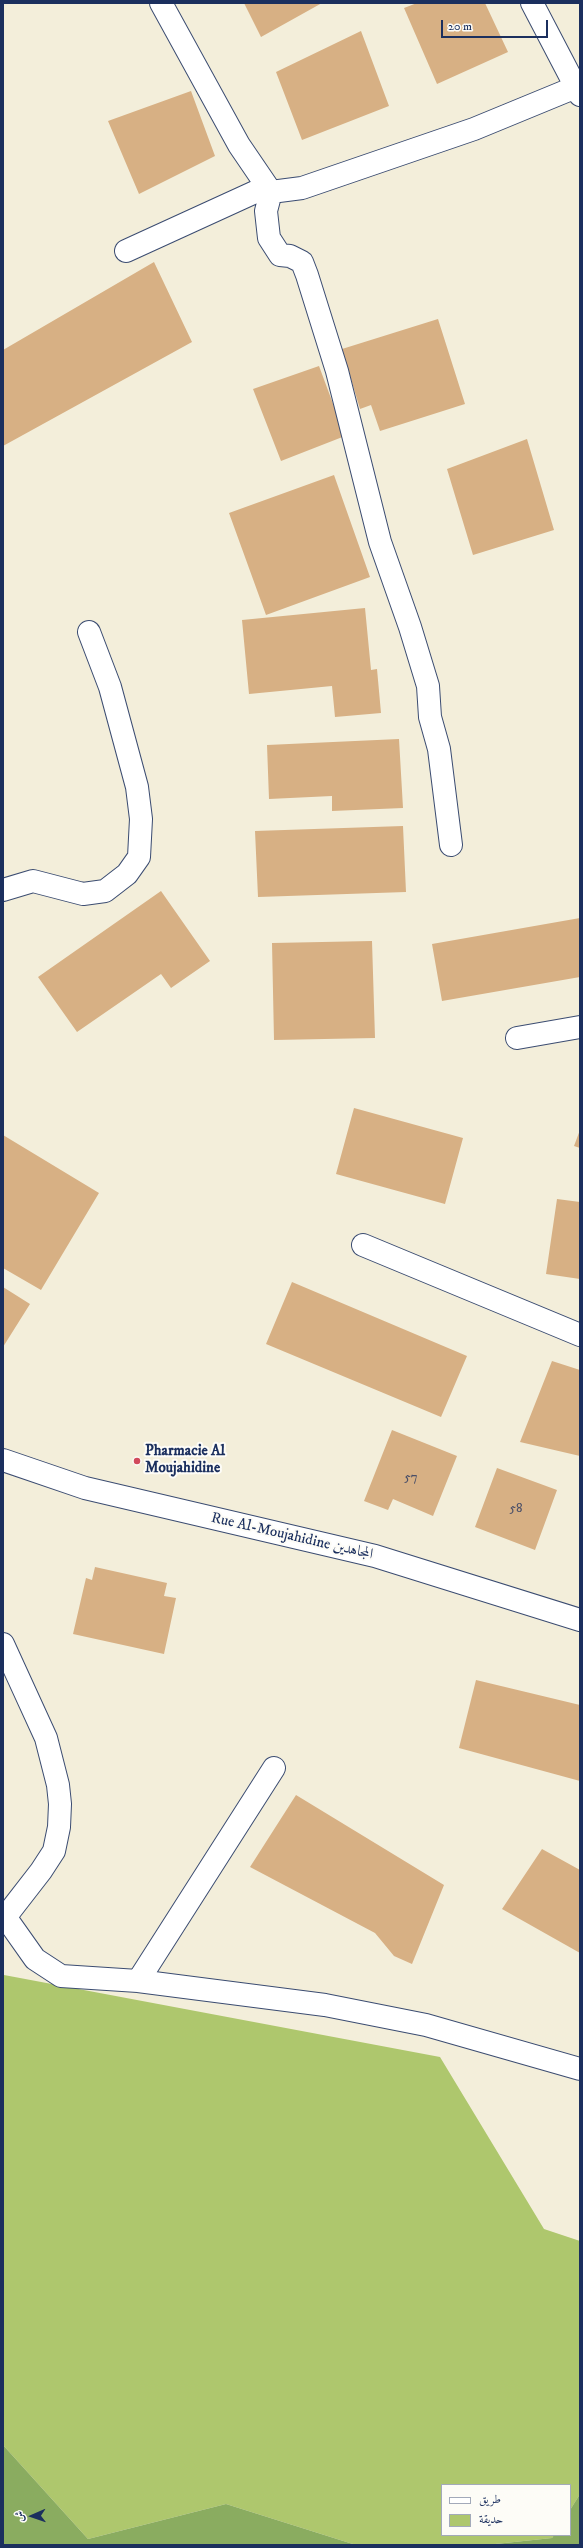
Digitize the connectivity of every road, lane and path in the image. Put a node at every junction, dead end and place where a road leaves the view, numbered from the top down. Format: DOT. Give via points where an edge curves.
graph roads {
  1 [pos="161,3"];
  2 [pos="532,3"];
  3 [pos="578,91"];
  4 [pos="269,189"];
  5 [pos="126,251"];
  6 [pos="89,632"];
  7 [pos="451,845"];
  8 [pos="3,890"];
  9 [pos="580,1027"];
  10 [pos="517,1038"];
  11 [pos="363,1245"];
  12 [pos="580,1335"];
  13 [pos="3,1460"];
  14 [pos="577,1613"];
  15 [pos="3,1644"];
  16 [pos="274,1768"];
  17 [pos="5,1919"];
  18 [pos="138,1981"];
  19 [pos="580,2069"];
  1 -- 4 [label="street" via="239,145"];
  2 -- 3 [label="street"];
  3 -- 4 [label="street" via="309,185"];
  4 -- 5 [label="street"];
  4 -- 7 [label="street" via="266,211 269,238 280,255 290,256 302,262 307,275 337,371 380,542 428,686 430,717 439,748"];
  6 -- 8 [label="street" via="110,687 137,787 141,819 139,856 127,874 105,890 83,894 33,881"];
  9 -- 10 [label="street"];
  11 -- 12 [label="street"];
  13 -- 14 [label="street, Rue Al-Moujahidine المجاهدين" via="85,1488 375,1556"];
  15 -- 17 [label="street" via="46,1738 60,1804 54,1851"];
  16 -- 18 [label="street"];
  17 -- 18 [label="street" via="36,1959 61,1976"];
  18 -- 19 [label="street" via="333,2006 426,2025"];
}
